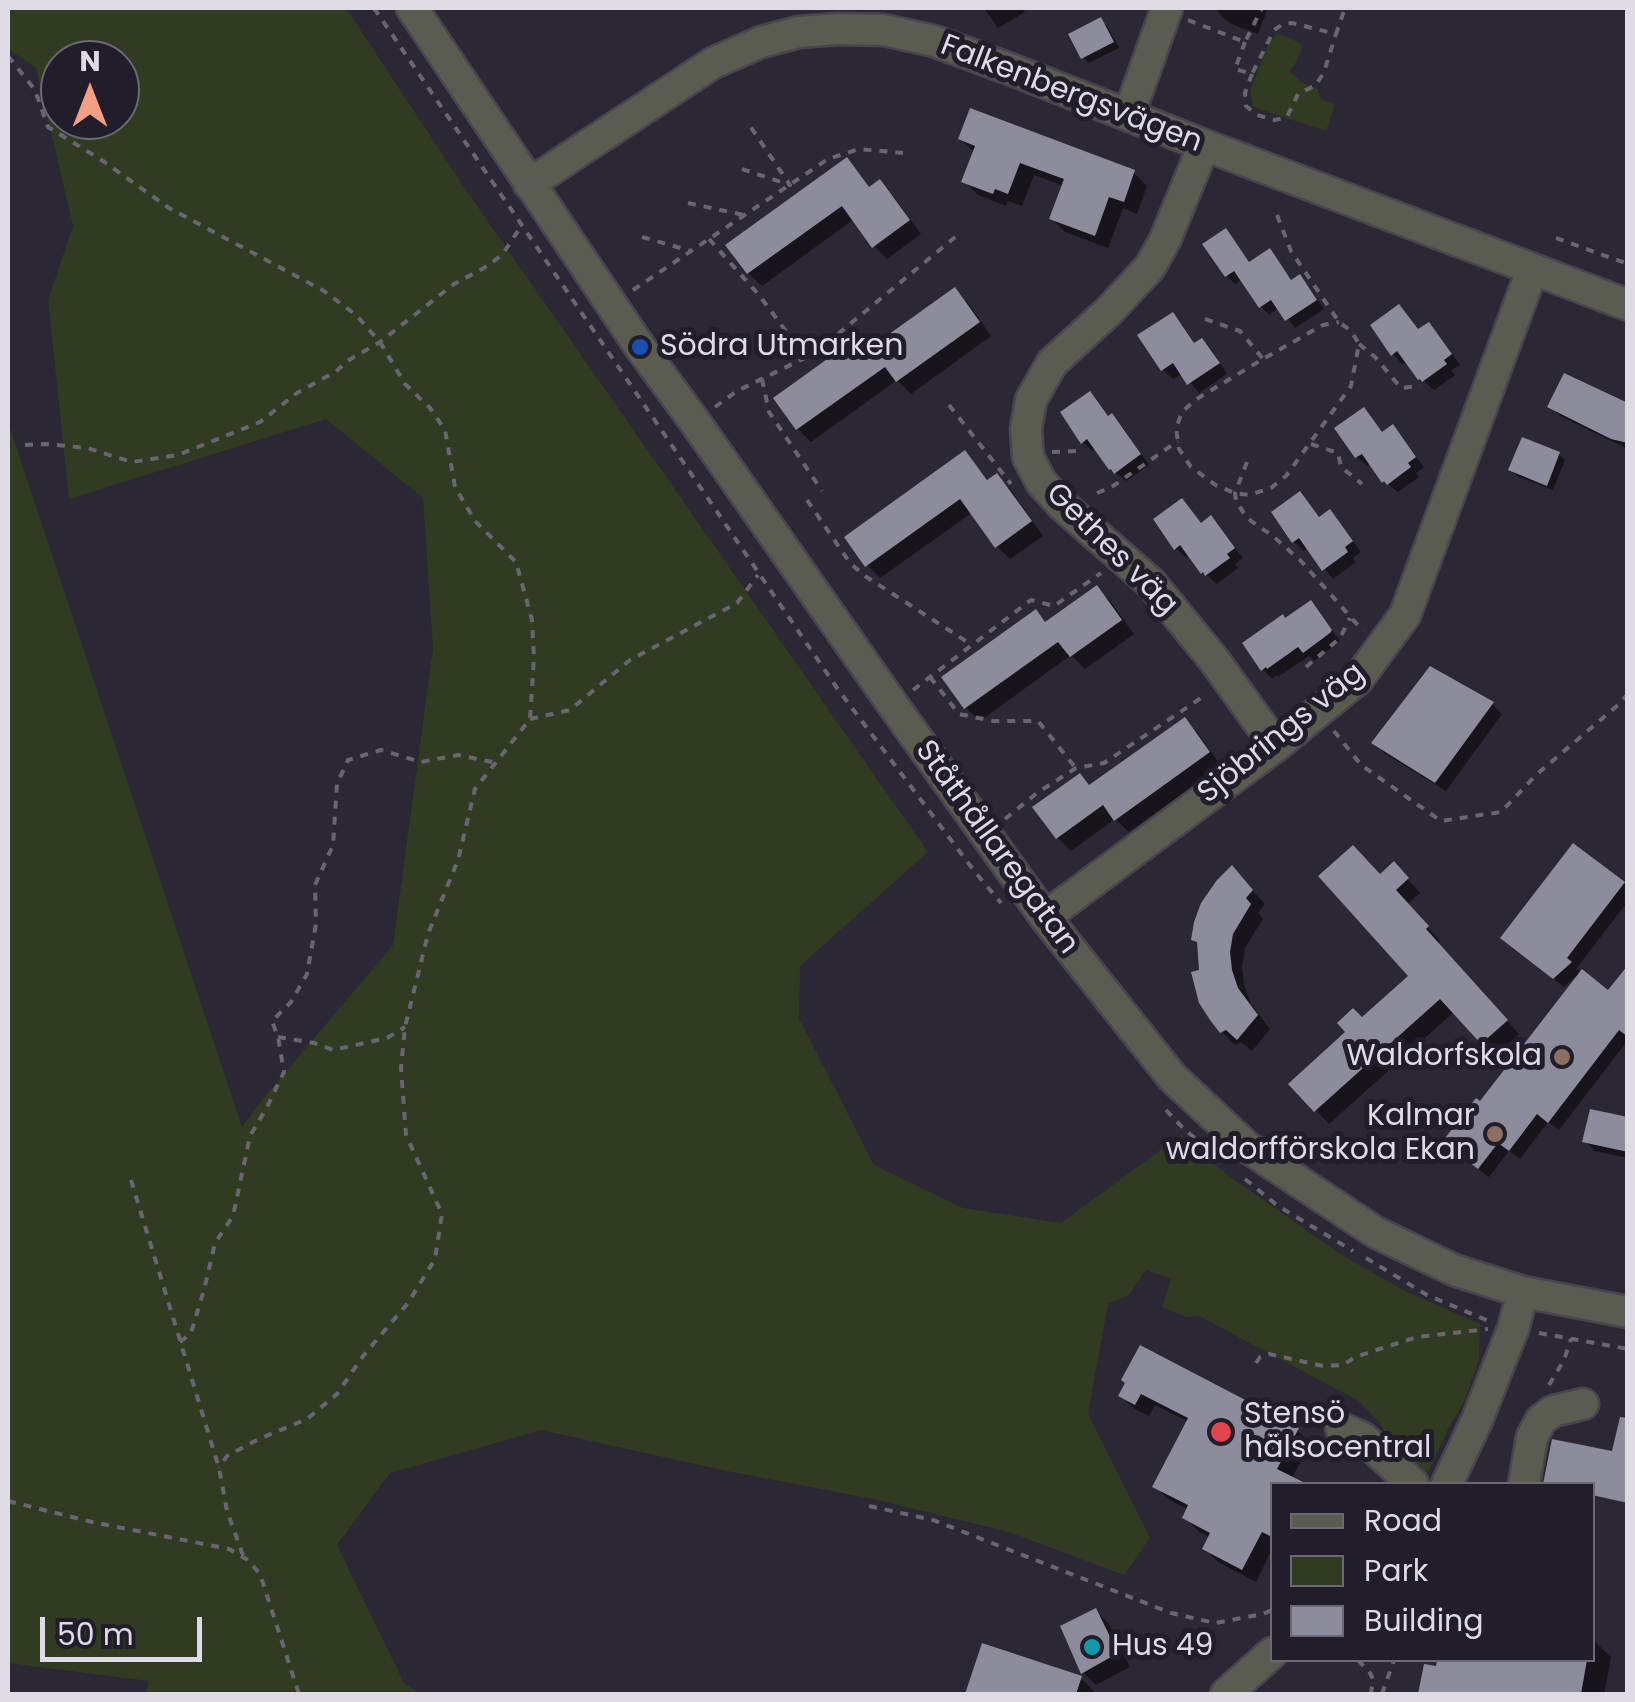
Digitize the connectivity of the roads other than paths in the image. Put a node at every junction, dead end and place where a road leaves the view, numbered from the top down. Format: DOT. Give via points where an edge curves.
graph roads {
  1 [pos="412,8"];
  2 [pos="1166,10"];
  3 [pos="837,18"];
  4 [pos="1130,114"];
  5 [pos="1204,146"];
  6 [pos="529,184"];
  7 [pos="1532,270"];
  8 [pos="1628,304"];
  9 [pos="1276,746"];
  10 [pos="1045,917"];
  11 [pos="1523,1292"];
  12 [pos="1628,1312"];
  13 [pos="1583,1404"];
  14 [pos="1341,1428"];
  15 [pos="1411,1482"];
  16 [pos="1447,1482"];
  17 [pos="1524,1482"];
  18 [pos="1270,1655"];
  19 [pos="1226,1694"];
  1 -- 6 [label="street, Ståthållaregatan"];
  2 -- 4 [label="street"];
  3 -- 4 [label="street, Falkenbergsvägen" via="934,42"];
  3 -- 6 [label="street, Falkenbergsvägen" via="713,63"];
  4 -- 5 [label="street, Falkenbergsvägen"];
  5 -- 7 [label="street, Falkenbergsvägen"];
  5 -- 9 [label="street, Gethes väg" via="1150,266 1052,363 1031,400 1028,457 1062,505 1152,584"];
  6 -- 10 [label="street, Ståthållaregatan"];
  7 -- 8 [label="street, Falkenbergsvägen"];
  7 -- 9 [label="street, Sjöbrings väg" via="1405,616 1358,679"];
  9 -- 10 [label="street, Sjöbrings väg"];
  10 -- 11 [label="street, Ståthållaregatan" via="1172,1077 1246,1147 1375,1232 1454,1270"];
  11 -- 12 [label="street, Ståthållaregatan"];
  11 -- 16 [label="street" via="1504,1326 1477,1420"];
  13 -- 17 [label="street" via="1552,1410 1541,1420"];
  14 -- 15 [label="street" via="1364,1438"];
  18 -- 19 [label="street"];
}
